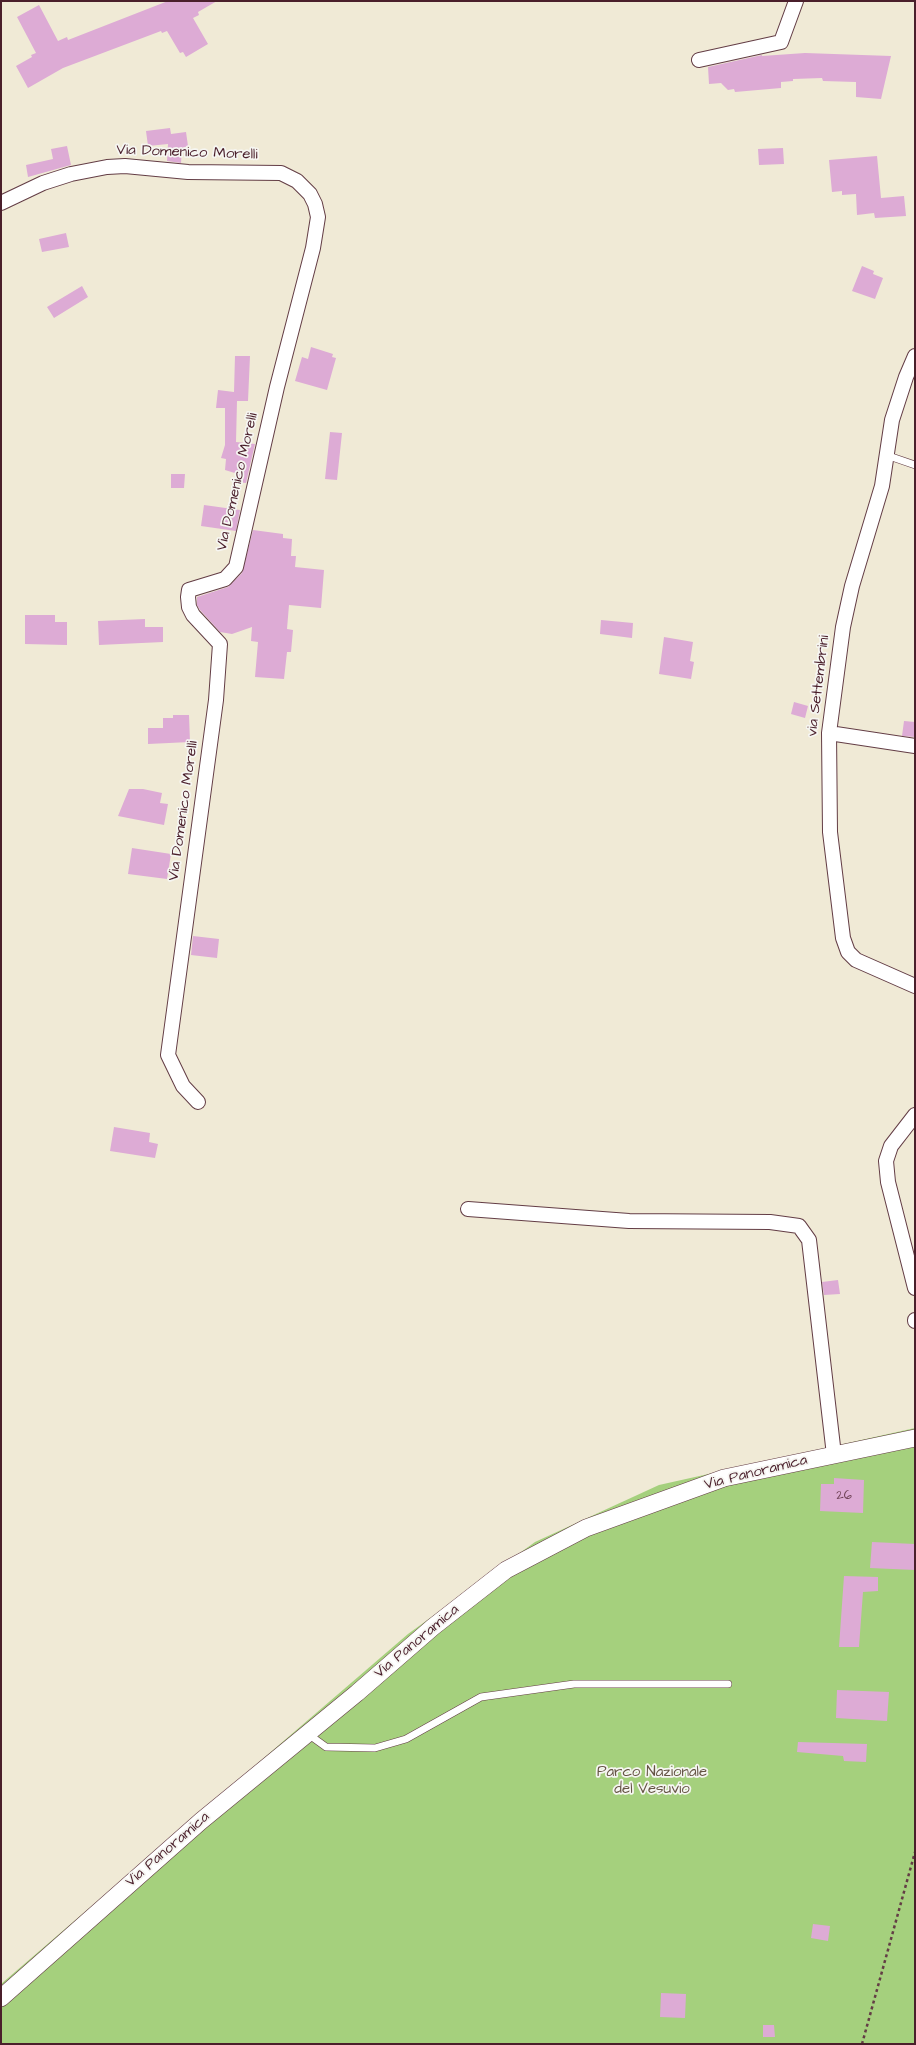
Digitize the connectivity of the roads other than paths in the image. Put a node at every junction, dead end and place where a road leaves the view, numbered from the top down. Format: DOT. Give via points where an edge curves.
graph roads {
  1 [pos="796,1"];
  2 [pos="699,60"];
  3 [pos="1,203"];
  4 [pos="915,356"];
  5 [pos="886,455"];
  6 [pos="915,465"];
  7 [pos="829,733"];
  8 [pos="915,746"];
  9 [pos="915,986"];
  10 [pos="198,1102"];
  11 [pos="915,1115"];
  12 [pos="468,1209"];
  13 [pos="915,1288"];
  14 [pos="915,1438"];
  15 [pos="834,1455"];
  16 [pos="728,1684"];
  17 [pos="308,1734"];
  18 [pos="1,1998"];
  1 -- 2 [label="street" via="781,42"];
  3 -- 10 [label="street, Via Domenico Morelli" via="43,183 71,174 125,166 188,172 281,173 297,181 310,194 318,217 313,248 236,567 225,579 189,590 188,596 193,615 220,644 216,700 168,1055 183,1086"];
  4 -- 5 [label="street, via Settembrini" via="892,420"];
  5 -- 6 [label="lane"];
  5 -- 7 [label="street, via Settembrini" via="882,486 852,586 843,627"];
  7 -- 8 [label="street"];
  7 -- 9 [label="street, via Settembrini" via="830,832 843,938 848,952 856,960"];
  11 -- 13 [label="street" via="891,1146 886,1161 888,1182"];
  12 -- 15 [label="street" via="629,1221 770,1222 800,1226 809,1240"];
  14 -- 15 [label="street, Via Panoramica"];
  15 -- 17 [label="street, Via Panoramica" via="724,1478 586,1528 506,1570 433,1627"];
  16 -- 17 [label="lane" via="574,1684 481,1697 406,1739 374,1748 326,1747"];
  17 -- 18 [label="street, Via Panoramica" via="201,1822"];
}
